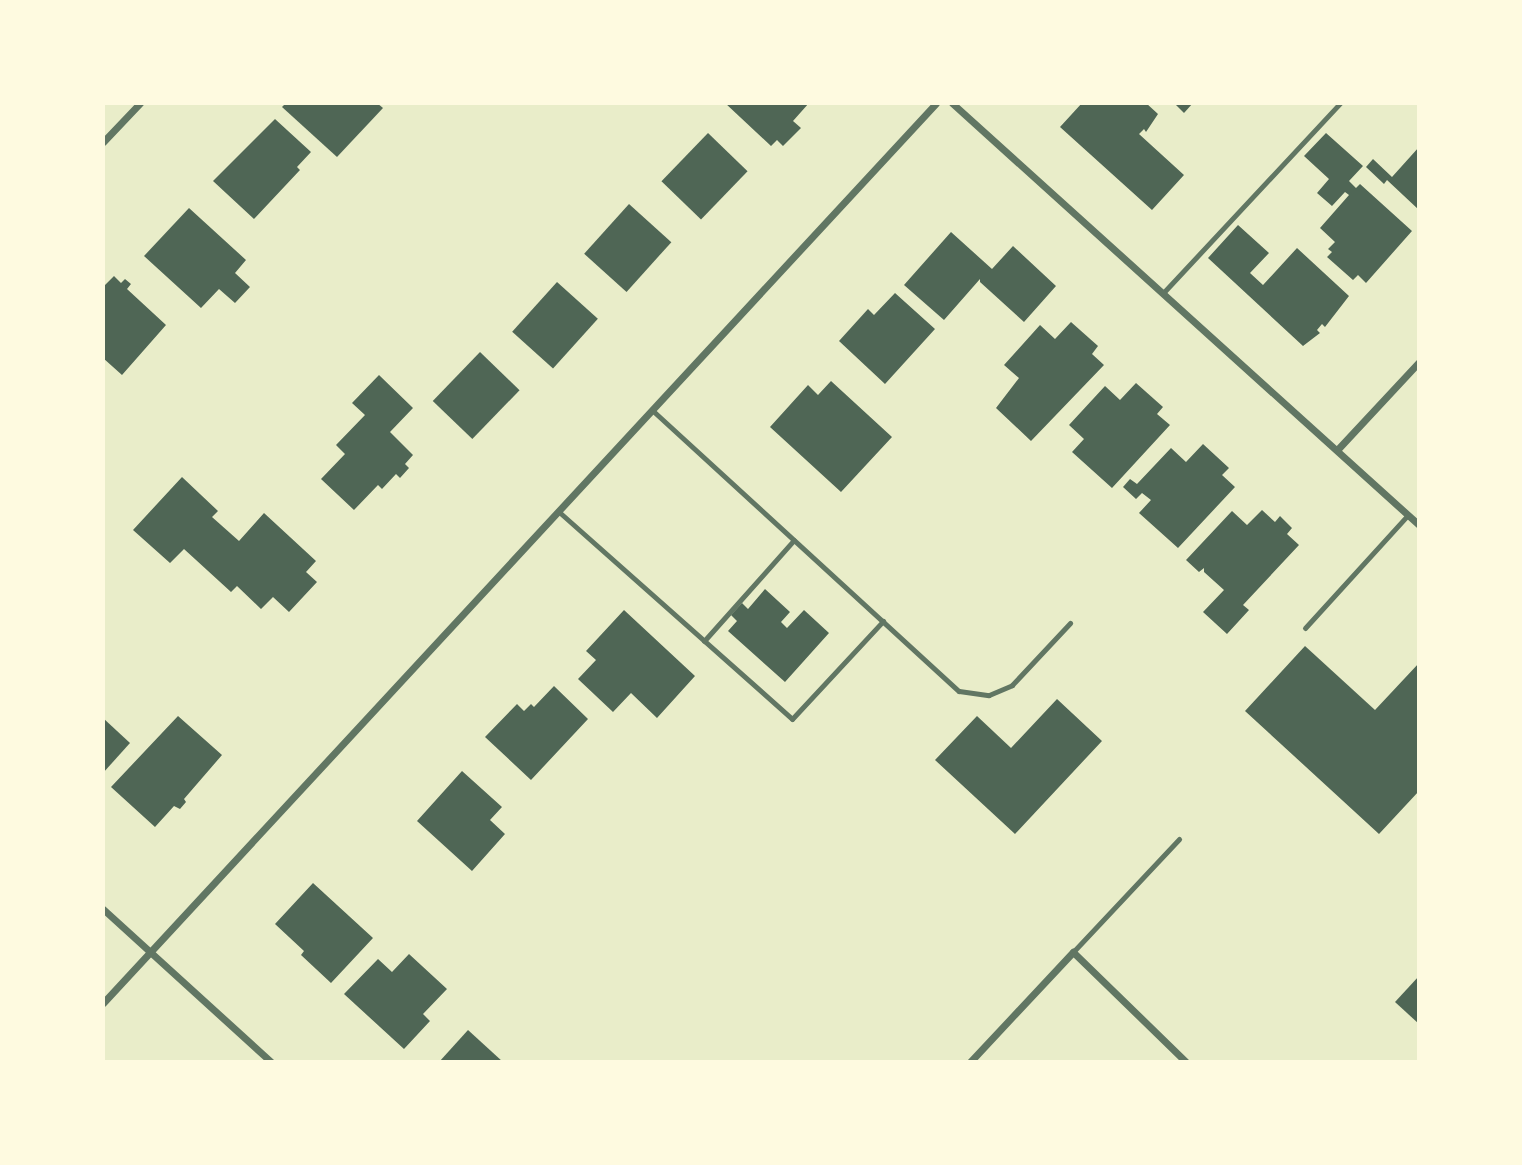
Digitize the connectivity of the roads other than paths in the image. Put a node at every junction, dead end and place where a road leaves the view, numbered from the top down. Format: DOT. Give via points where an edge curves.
graph roads {
  1 [pos="140,103"];
  2 [pos="936,103"];
  3 [pos="952,103"];
  4 [pos="1340,103"];
  5 [pos="103,142"];
  6 [pos="1163,293"];
  7 [pos="1419,362"];
  8 [pos="652,410"];
  9 [pos="1337,450"];
  10 [pos="558,511"];
  11 [pos="1408,516"];
  12 [pos="1419,525"];
  13 [pos="794,540"];
  14 [pos="883,621"];
  15 [pos="1070,623"];
  16 [pos="1305,628"];
  17 [pos="704,641"];
  18 [pos="1179,839"];
  19 [pos="103,909"];
  20 [pos="152,951"];
  21 [pos="1073,952"];
  22 [pos="103,1003"];
  23 [pos="271,1062"];
  24 [pos="970,1062"];
  25 [pos="1186,1062"];
  1 -- 5 [label="street"];
  2 -- 8 [label="street"];
  3 -- 6 [label="street"];
  4 -- 6 [label="lane"];
  6 -- 9 [label="street"];
  7 -- 9 [label="street"];
  8 -- 10 [label="street"];
  8 -- 13 [label="lane"];
  9 -- 11 [label="street"];
  10 -- 17 [label="lane"];
  10 -- 20 [label="street"];
  11 -- 12 [label="street"];
  11 -- 16 [label="lane"];
  13 -- 14 [label="lane"];
  13 -- 17 [label="lane"];
  14 -- 15 [label="lane" via="959,691 989,695 1013,685"];
  14 -- 17 [label="lane" via="792,719"];
  18 -- 21 [label="lane"];
  19 -- 20 [label="street"];
  20 -- 22 [label="street"];
  20 -- 23 [label="street"];
  21 -- 24 [label="street"];
  21 -- 25 [label="street"];
}
